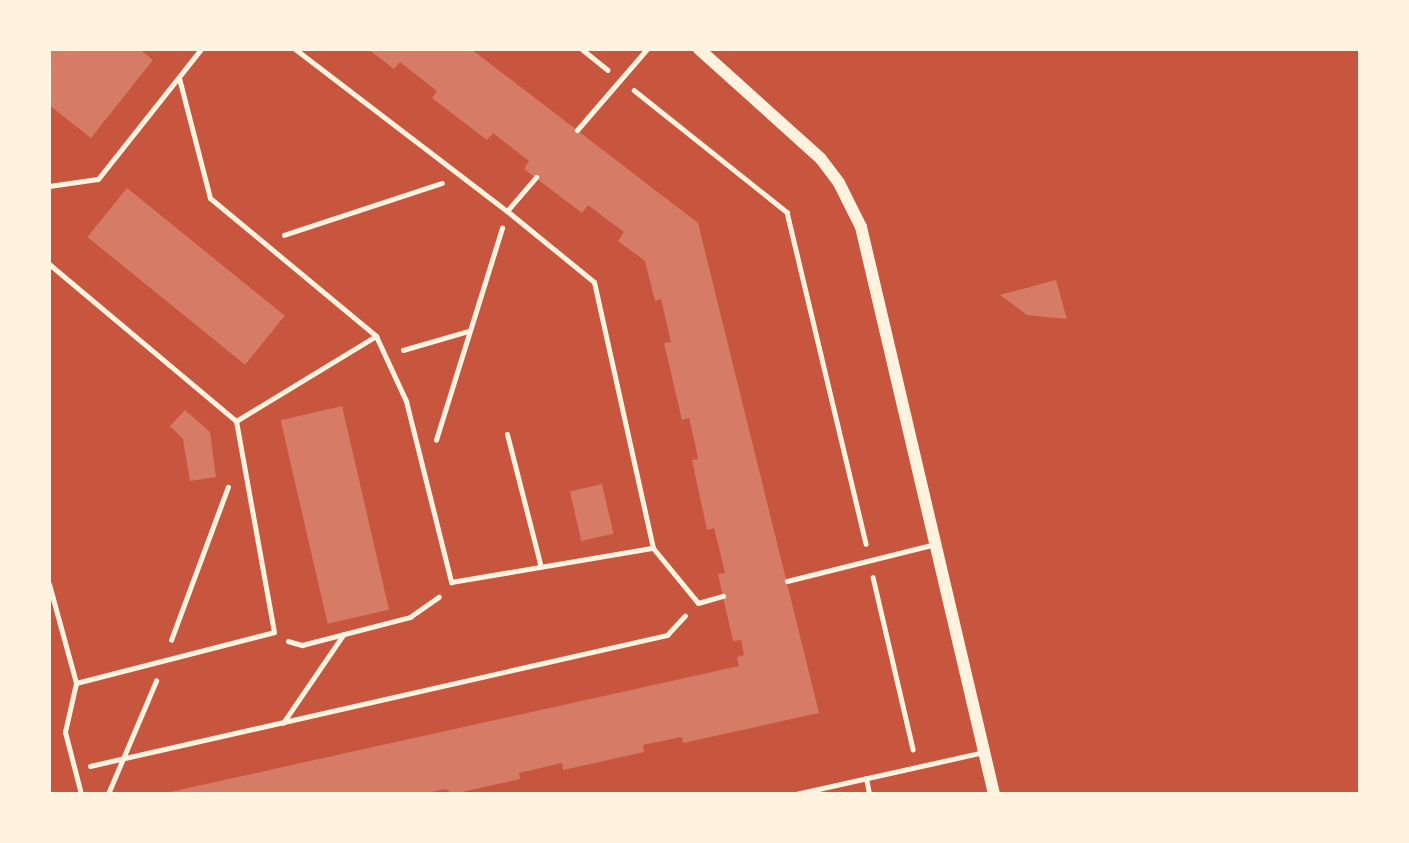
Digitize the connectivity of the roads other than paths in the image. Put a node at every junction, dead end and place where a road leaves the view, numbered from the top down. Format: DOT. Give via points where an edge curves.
graph roads {
  1 [pos="201,49"];
  2 [pos="295,49"];
  3 [pos="647,49"];
  4 [pos="699,49"];
  5 [pos="179,78"];
  6 [pos="577,130"];
  7 [pos="536,177"];
  8 [pos="49,186"];
  9 [pos="508,211"];
  10 [pos="49,264"];
  11 [pos="376,337"];
  12 [pos="236,421"];
  13 [pos="507,434"];
  14 [pos="935,544"];
  15 [pos="653,548"];
  16 [pos="541,567"];
  17 [pos="787,580"];
  18 [pos="49,584"];
  19 [pos="723,597"];
  20 [pos="76,683"];
  21 [pos="984,752"];
  22 [pos="866,778"];
  23 [pos="81,794"];
  24 [pos="796,794"];
  25 [pos="869,794"];
  26 [pos="994,794"];
  1 -- 5 [label="lane"];
  2 -- 9 [label="lane"];
  3 -- 6 [label="lane"];
  4 -- 14 [label="street" via="821,159 839,183 861,228"];
  5 -- 8 [label="lane" via="98,179"];
  5 -- 11 [label="lane" via="210,198"];
  7 -- 9 [label="lane"];
  9 -- 15 [label="lane" via="593,282"];
  10 -- 12 [label="lane"];
  11 -- 12 [label="lane"];
  11 -- 16 [label="lane" via="406,401 451,583"];
  12 -- 20 [label="lane" via="274,632"];
  13 -- 16 [label="lane"];
  14 -- 17 [label="lane"];
  14 -- 21 [label="street"];
  15 -- 16 [label="lane"];
  15 -- 19 [label="lane" via="698,603"];
  18 -- 20 [label="lane"];
  20 -- 23 [label="lane" via="65,732"];
  21 -- 22 [label="lane"];
  21 -- 26 [label="street"];
  22 -- 24 [label="lane"];
  22 -- 25 [label="lane"];
}
